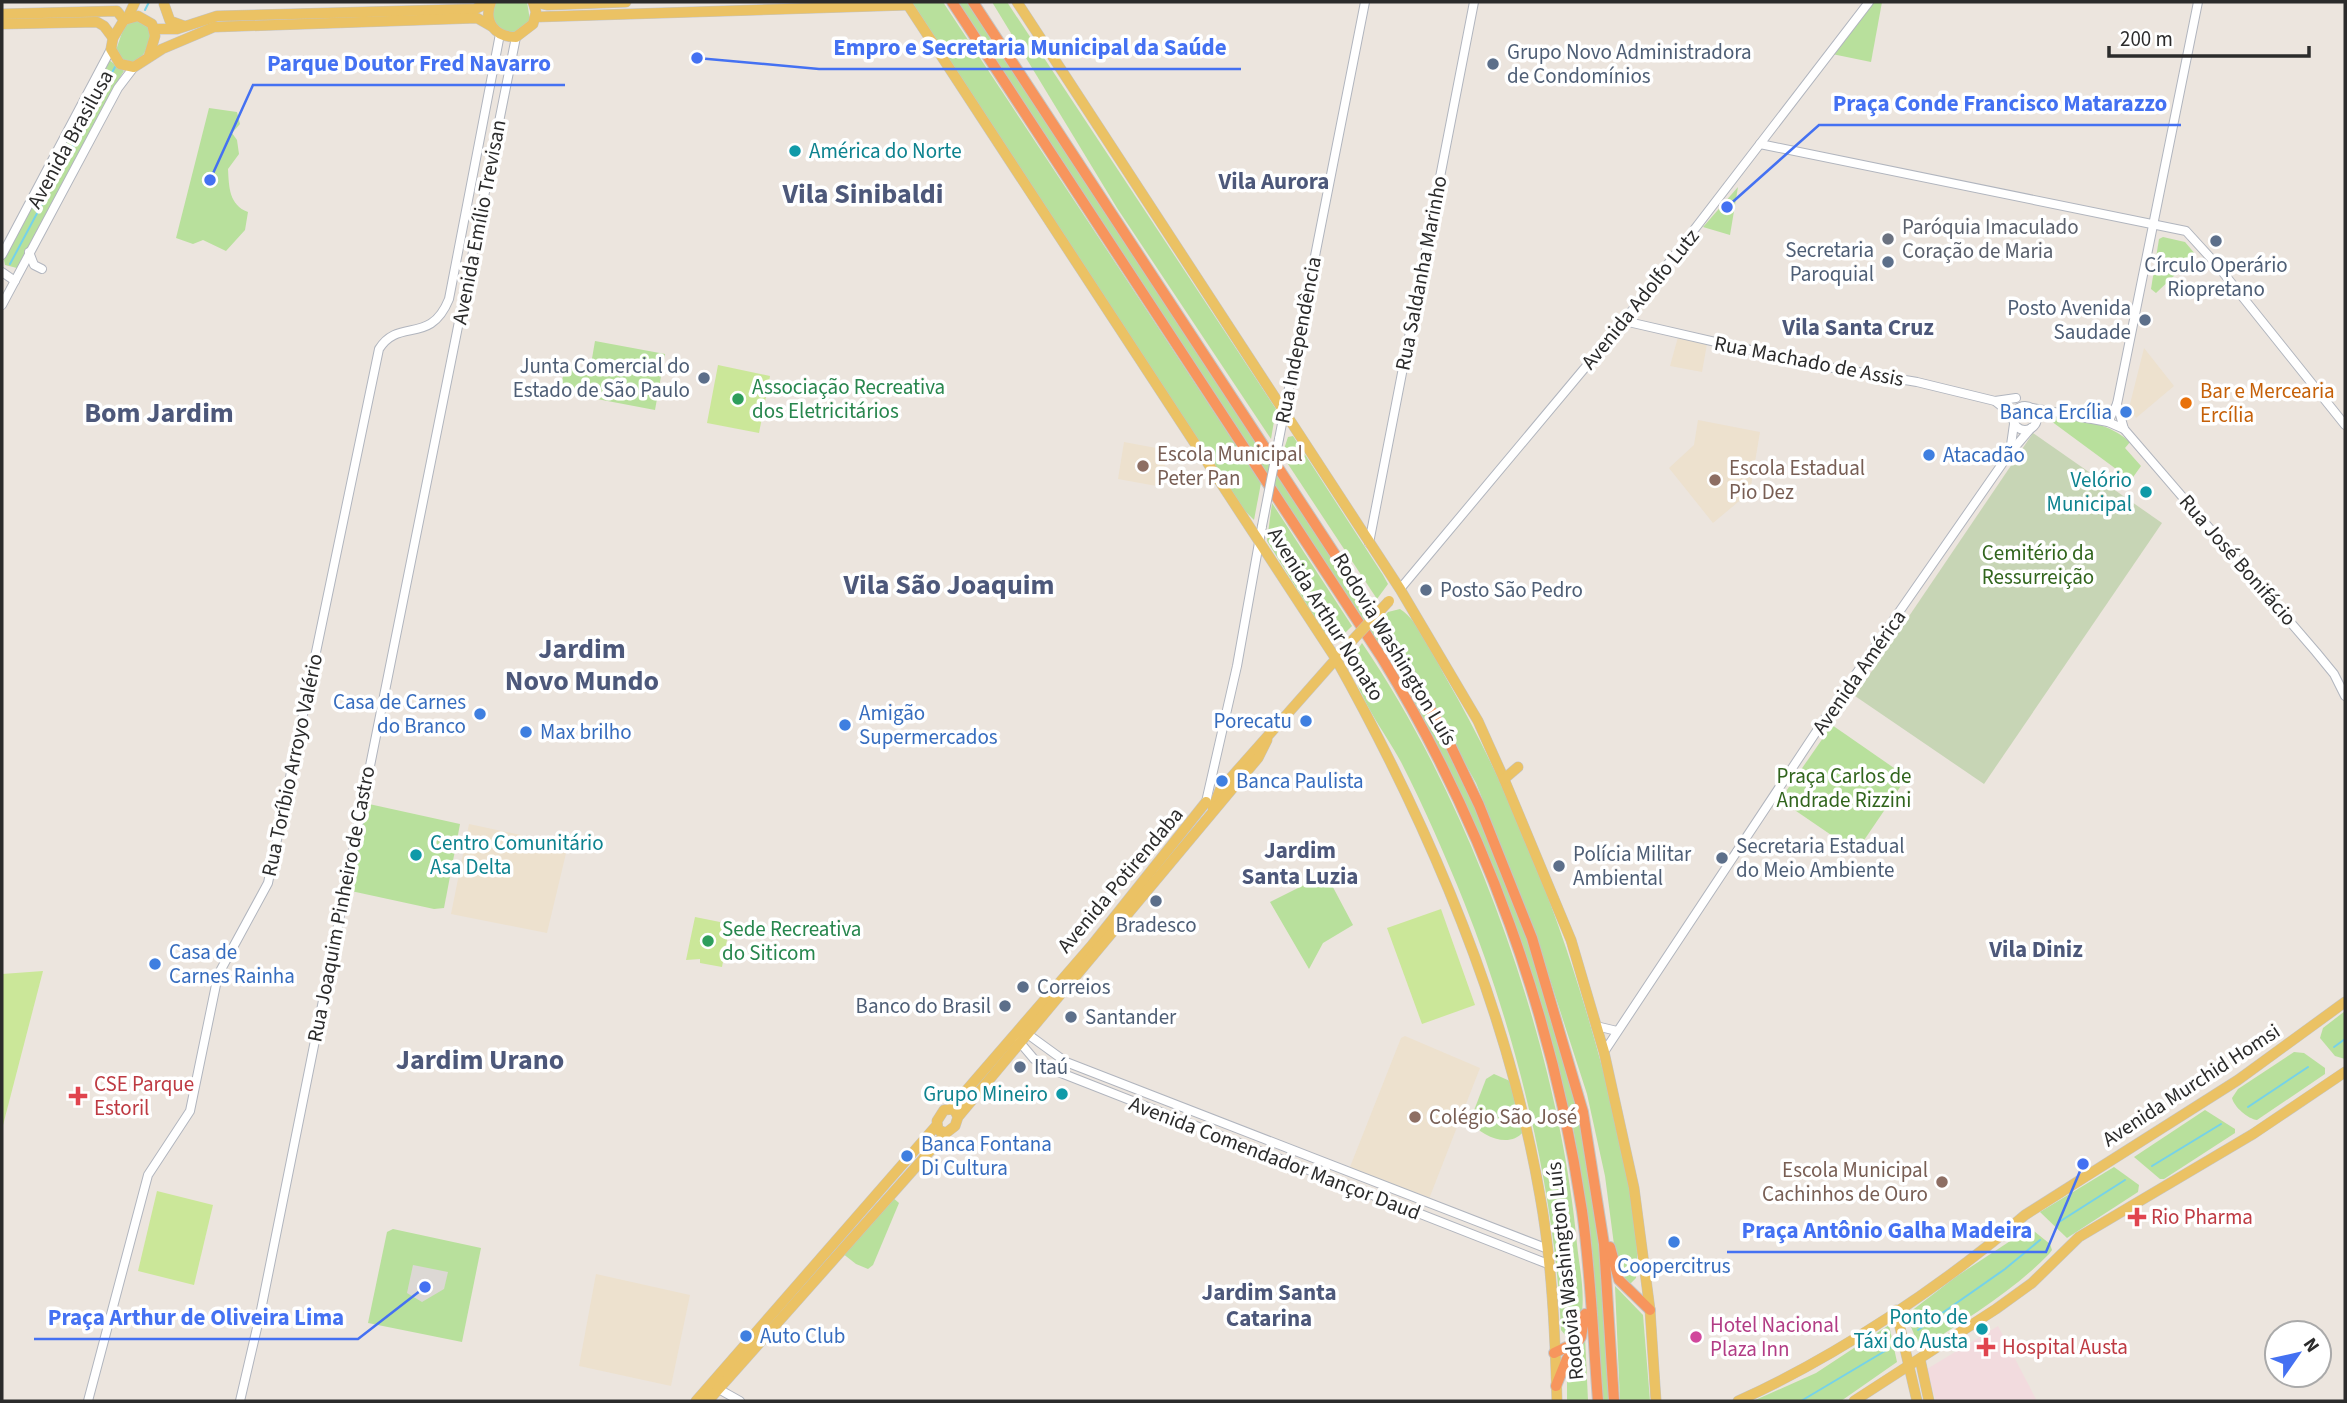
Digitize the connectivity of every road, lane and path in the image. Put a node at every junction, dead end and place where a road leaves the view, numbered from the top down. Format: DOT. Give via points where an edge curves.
graph roads {
  1 [pos="135,2"];
  2 [pos="491,2"];
  3 [pos="533,2"];
  4 [pos="626,2"];
  5 [pos="953,2"];
  6 [pos="973,2"];
  7 [pos="982,2"];
  8 [pos="1017,2"];
  9 [pos="1365,2"];
  10 [pos="1474,2"];
  11 [pos="1869,2"];
  12 [pos="2198,2"];
  13 [pos="165,3"];
  14 [pos="907,3"];
  15 [pos="785,5"];
  16 [pos="2,14"];
  17 [pos="536,17"];
  18 [pos="126,19"];
  19 [pos="2,24"];
  20 [pos="185,26"];
  21 [pos="491,26"];
  22 [pos="154,28"];
  23 [pos="500,34"];
  24 [pos="516,37"];
  25 [pos="112,44"];
  26 [pos="1000,44"];
  27 [pos="149,56"];
  28 [pos="134,67"];
  29 [pos="1759,144"];
  30 [pos="2153,224"];
  31 [pos="13,235"];
  32 [pos="2,237"];
  33 [pos="29,252"];
  34 [pos="2,255"];
  35 [pos="42,269"];
  36 [pos="2,272"];
  37 [pos="15,281"];
  38 [pos="2,306"];
  39 [pos="1624,321"];
  40 [pos="368,392"];
  41 [pos="2016,398"];
  42 [pos="1995,401"];
  43 [pos="2117,404"];
  44 [pos="442,407"];
  45 [pos="2032,408"];
  46 [pos="1285,412"];
  47 [pos="2058,413"];
  48 [pos="2037,418"];
  49 [pos="2013,420"];
  50 [pos="2108,422"];
  51 [pos="2345,425"];
  52 [pos="2031,428"];
  53 [pos="2124,429"];
  54 [pos="2009,454"];
  55 [pos="1369,543"];
  56 [pos="1258,544"];
  57 [pos="1400,589"];
  58 [pos="1336,659"];
  59 [pos="2345,696"];
  60 [pos="1517,767"];
  61 [pos="1504,779"];
  62 [pos="1206,802"];
  63 [pos="2345,1002"];
  64 [pos="1596,1026"];
  65 [pos="1617,1031"];
  66 [pos="1020,1035"];
  67 [pos="1604,1052"];
  68 [pos="2345,1072"];
  69 [pos="951,1108"];
  70 [pos="958,1117"];
  71 [pos="936,1126"];
  72 [pos="946,1133"];
  73 [pos="1598,1202"];
  74 [pos="1548,1250"];
  75 [pos="1548,1264"];
  76 [pos="1589,1284"];
  77 [pos="1650,1310"];
  78 [pos="1896,1310"];
  79 [pos="1581,1337"];
  80 [pos="1553,1353"];
  81 [pos="1920,1359"];
  82 [pos="1909,1366"];
  83 [pos="1556,1386"];
  84 [pos="715,1387"];
  85 [pos="705,1400"];
  86 [pos="88,1401"];
  87 [pos="240,1401"];
  88 [pos="740,1401"];
  89 [pos="1557,1401"];
  90 [pos="1598,1401"];
  91 [pos="1614,1401"];
  92 [pos="1656,1401"];
  93 [pos="1738,1401"];
  94 [pos="1854,1401"];
  95 [pos="1917,1401"];
  96 [pos="1929,1401"];
  1 -- 18 [label="main road"];
  2 -- 20 [label="main road" via="475,9 217,16"];
  2 -- 21 [label="main road"];
  3 -- 4 [label="main road"];
  3 -- 17 [label="main road"];
  5 -- 76 [label="highway, Rodovia Washington Luís" via="1382,658 1449,779 1507,915 1547,1044 1571,1143"];
  6 -- 26 [label="highway, Rodovia Washington Luís"];
  7 -- 26 [label="highway" via="998,30"];
  8 -- 46 [label="main road"];
  9 -- 46 [label="street, Rua Independência"];
  10 -- 55 [label="street, Rua Saldanha Marinho"];
  11 -- 29 [label="street, Avenida Adolfo Lutz"];
  12 -- 30 [label="street"];
  13 -- 20 [label="main road" via="170,21"];
  13 -- 22 [label="main road"];
  14 -- 15 [label="main road"];
  14 -- 56 [label="main road, Avenida Arthur Nonato"];
  15 -- 17 [label="main road"];
  16 -- 18 [label="main road" via="117,10"];
  17 -- 24 [label="main road" via="529,31"];
  18 -- 22 [label="main road" via="142,17"];
  18 -- 25 [label="main road"];
  19 -- 25 [label="main road" via="97,22 104,26"];
  20 -- 22 [label="main road"];
  21 -- 23 [label="main road"];
  21 -- 27 [label="main road" via="477,18 214,27"];
  22 -- 27 [label="main road"];
  23 -- 24 [label="main road"];
  23 -- 40 [label="street, Avenida Emílio Trevisan" via="449,299 432,324 383,341"];
  24 -- 44 [label="street, Avenida Emílio Trevisan"];
  25 -- 28 [label="main road" via="120,64"];
  25 -- 31 [label="street, Avenida Brasilusa"];
  26 -- 73 [label="highway, Rodovia Washington Luís" via="1378,620 1445,734 1494,839 1541,964 1583,1112"];
  27 -- 28 [label="main road"];
  28 -- 33 [label="street, Avenida Brasilusa" via="118,88"];
  29 -- 30 [label="street"];
  29 -- 39 [label="street, Avenida Adolfo Lutz"];
  30 -- 43 [label="street"];
  30 -- 51 [label="street" via="2192,236"];
  31 -- 32 [label="street"];
  31 -- 34 [label="street, Avenida Brasilusa"];
  33 -- 35 [label="street" via="34,265"];
  33 -- 37 [label="street, Avenida Brasilusa"];
  36 -- 37 [label="street"];
  37 -- 38 [label="street, Avenida Brasilusa"];
  39 -- 42 [label="street, Rua Machado de Assis"];
  39 -- 57 [label="street, Avenida Adolfo Lutz"];
  40 -- 86 [label="street, Rua Toríbio Arroyo Valério" via="268,883 218,975 190,1111 148,1175"];
  41 -- 42 [label="street, Rua Machado de Assis"];
  42 -- 49 [label="street, Rua Machado de Assis"];
  43 -- 50 [label="street"];
  43 -- 53 [label="street"];
  44 -- 87 [label="street, Rua Joaquim Pinheiro de Castro"];
  45 -- 47 [label="street"];
  45 -- 48 [label="street"];
  45 -- 49 [label="street" via="2020,406"];
  46 -- 55 [label="main road"];
  46 -- 56 [label="street, Rua Independência, bridge"];
  47 -- 48 [label="street"];
  47 -- 50 [label="street"];
  48 -- 52 [label="street"];
  49 -- 52 [label="street" via="2020,429"];
  49 -- 54 [label="street, Avenida América"];
  50 -- 53 [label="street"];
  52 -- 54 [label="street, Avenida América"];
  53 -- 59 [label="street, Rua José Bonifácio" via="2334,674"];
  54 -- 65 [label="street, Avenida América" via="1826,717"];
  55 -- 57 [label="main road"];
  56 -- 58 [label="main road, Avenida Arthur Nonato"];
  56 -- 62 [label="street, Rua Independência" via="1237,666"];
  57 -- 58 [label="main road, Avenida Potirendaba, bridge"];
  57 -- 61 [label="main road" via="1465,697"];
  58 -- 66 [label="main road, Avenida Potirendaba" via="1220,790 1213,812"];
  58 -- 74 [label="main road, Avenida Arthur Nonato" via="1394,770 1457,914 1512,1076 1540,1194"];
  60 -- 61 [label="main road"];
  61 -- 64 [label="main road" via="1571,940"];
  62 -- 66 [label="main road, Avenida Potirendaba"];
  63 -- 78 [label="main road, Avenida Murchid Homsi" via="2238,1080 2025,1215"];
  64 -- 65 [label="street"];
  64 -- 67 [label="main road"];
  65 -- 67 [label="street, Avenida América"];
  66 -- 69 [label="main road, Avenida Potirendaba"];
  66 -- 70 [label="main road, Avenida Potirendaba"];
  66 -- 74 [label="street, Avenida Comendador Mançor Daud" via="1066,1062"];
  66 -- 75 [label="street, Avenida Comendador Mançor Daud" via="1041,1064 1094,1087"];
  67 -- 77 [label="main road" via="1634,1188"];
  68 -- 81 [label="main road" via="2253,1134 2079,1237 2032,1283"];
  69 -- 70 [label="main road"];
  69 -- 71 [label="main road" via="939,1116"];
  70 -- 72 [label="main road"];
  71 -- 72 [label="main road"];
  71 -- 84 [label="main road"];
  72 -- 84 [label="main road"];
  73 -- 77 [label="highway" via="1619,1280"];
  73 -- 91 [label="highway, Rodovia Washington Luís"];
  74 -- 75 [label="main road, Avenida Arthur Nonato"];
  75 -- 80 [label="main road, Avenida Arthur Nonato"];
  76 -- 79 [label="highway"];
  76 -- 90 [label="highway, Rodovia Washington Luís"];
  77 -- 92 [label="main road"];
  78 -- 82 [label="main road"];
  78 -- 93 [label="main road, Avenida Murchid Homsi" via="1810,1366"];
  79 -- 80 [label="highway"];
  79 -- 83 [label="highway"];
  80 -- 83 [label="main road, Avenida Arthur Nonato"];
  81 -- 82 [label="main road"];
  81 -- 96 [label="main road"];
  82 -- 94 [label="main road"];
  82 -- 95 [label="main road"];
  83 -- 89 [label="main road, Avenida Arthur Nonato"];
  84 -- 85 [label="main road"];
  84 -- 88 [label="street"];
}
